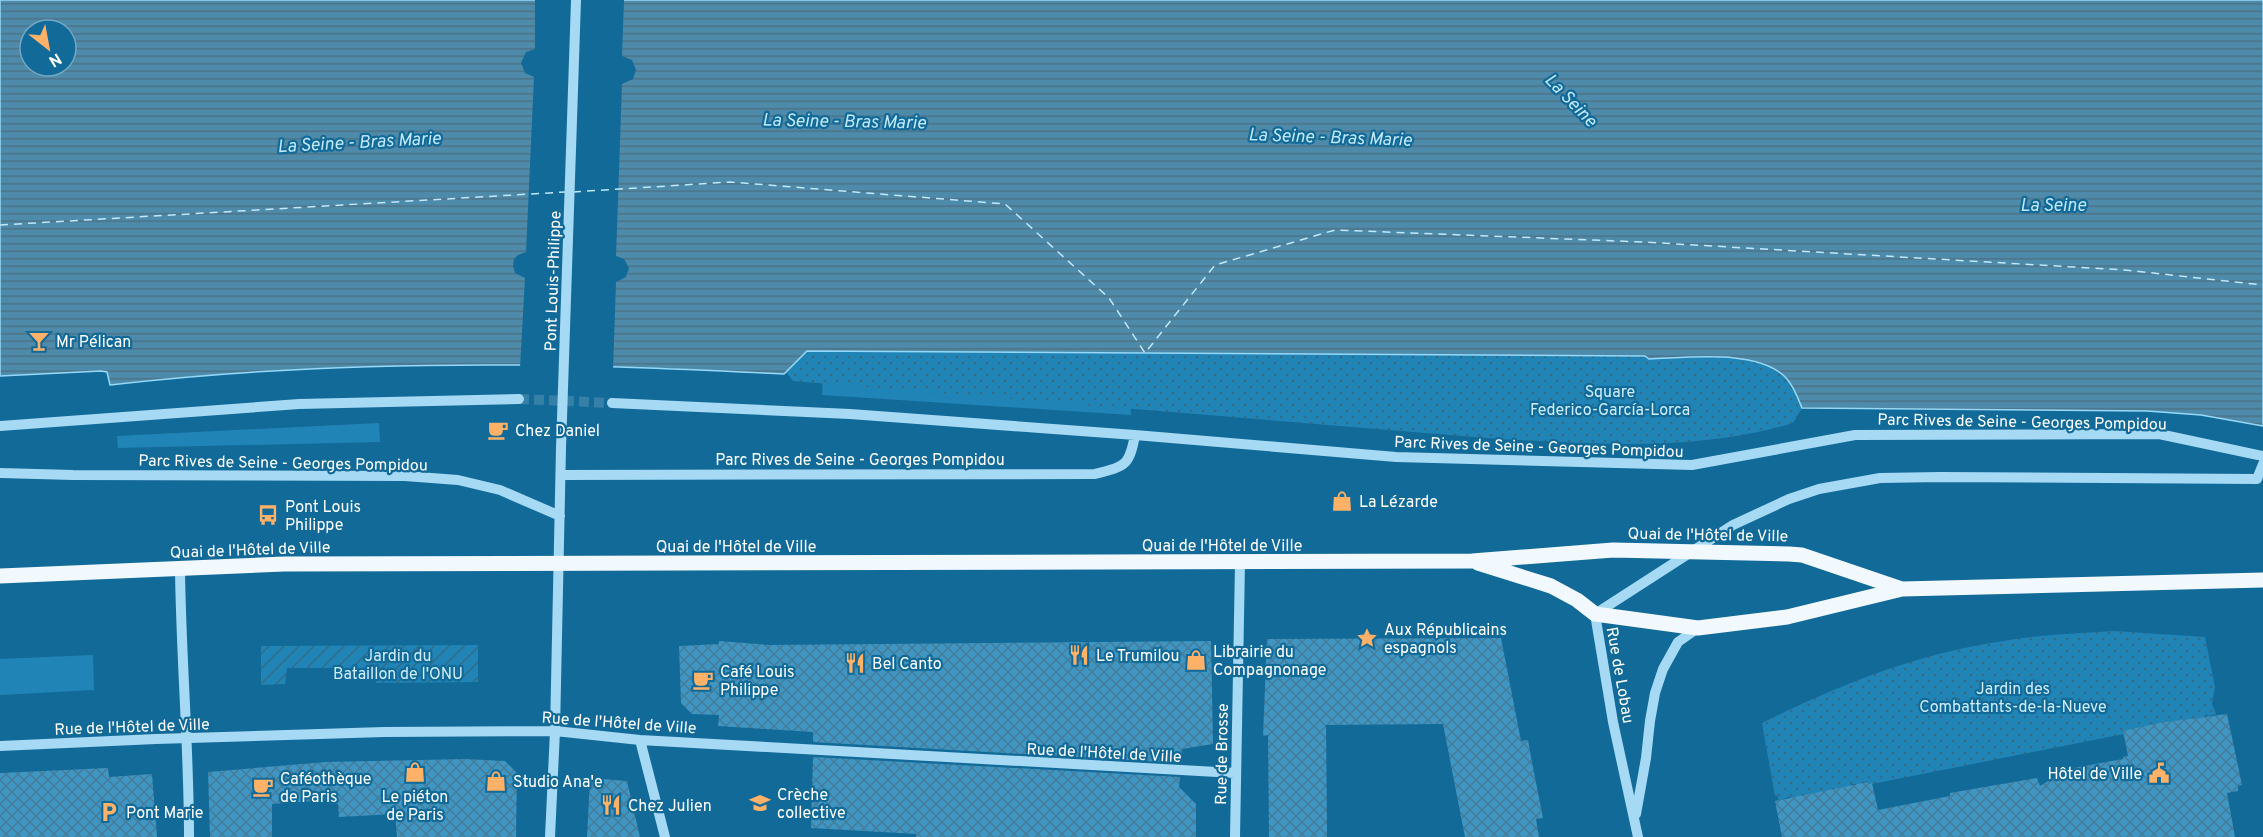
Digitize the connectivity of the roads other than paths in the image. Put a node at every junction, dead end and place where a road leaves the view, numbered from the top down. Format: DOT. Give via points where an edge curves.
graph roads {
  1 [pos="576,0"];
  2 [pos="519,399"];
  3 [pos="612,403"];
  4 [pos="0,426"];
  5 [pos="1135,435"];
  6 [pos="2263,456"];
  7 [pos="2263,464"];
  8 [pos="0,473"];
  9 [pos="561,475"];
  10 [pos="560,516"];
  11 [pos="1693,551"];
  12 [pos="1472,561"];
  13 [pos="1240,563"];
  14 [pos="558,564"];
  15 [pos="180,569"];
  16 [pos="0,576"];
  17 [pos="2263,580"];
  18 [pos="1902,589"];
  19 [pos="1595,614"];
  20 [pos="1698,628"];
  21 [pos="555,731"];
  22 [pos="187,738"];
  23 [pos="640,740"];
  24 [pos="0,746"];
  25 [pos="1235,773"];
  26 [pos="1634,820"];
  27 [pos="189,837"];
  28 [pos="550,837"];
  29 [pos="665,837"];
  30 [pos="1234,837"];
  31 [pos="1638,837"];
  1 -- 9 [label="street, Pont Louis-Philippe, bridge"];
  2 -- 4 [label="street" via="299,404"];
  3 -- 5 [label="street, Parc Rives de Seine - Georges Pompidou" via="788,410"];
  5 -- 6 [label="street, Parc Rives de Seine - Georges Pompidou" via="1396,457 1692,465 1855,435 2159,434"];
  5 -- 9 [label="street, Parc Rives de Seine - Georges Pompidou" via="1131,457 1120,467 1095,474"];
  7 -- 11 [label="street" via="2257,479 1880,478 1790,498 1733,525"];
  8 -- 10 [label="street, Parc Rives de Seine - Georges Pompidou" via="405,476 458,480 500,490"];
  9 -- 10 [label="street, Pont Louis-Philippe"];
  10 -- 14 [label="street, Pont Louis-Philippe"];
  11 -- 12 [label="main road, Quai de l'Hôtel de Ville" via="1613,550"];
  11 -- 18 [label="main road, Quai de l'Hôtel de Ville" via="1802,555"];
  11 -- 19 [label="street, Rue de Lobau"];
  12 -- 13 [label="main road, Quai de l'Hôtel de Ville"];
  12 -- 19 [label="main road, Quai de l'Hôtel de Ville" via="1551,585"];
  13 -- 14 [label="main road, Quai de l'Hôtel de Ville"];
  13 -- 25 [label="street, Rue de Brosse"];
  14 -- 15 [label="main road, Quai de l'Hôtel de Ville" via="284,564"];
  14 -- 21 [label="street, Pont Louis-Philippe"];
  15 -- 16 [label="main road, Quai de l'Hôtel de Ville"];
  15 -- 22 [label="street"];
  17 -- 18 [label="main road, Quai de l'Hôtel de Ville"];
  18 -- 20 [label="main road, Quai de l'Hôtel de Ville" via="1787,617"];
  19 -- 20 [label="main road, Quai de l'Hôtel de Ville"];
  19 -- 26 [label="street, Rue de Lobau"];
  20 -- 26 [label="street, Rue de Lobau" via="1678,642 1660,677"];
  21 -- 22 [label="street, Rue de l'Hôtel de Ville"];
  21 -- 23 [label="street, Rue de l'Hôtel de Ville"];
  21 -- 28 [label="street, Pont Louis-Philippe"];
  22 -- 24 [label="street, Rue de l'Hôtel de Ville"];
  22 -- 27 [label="street"];
  23 -- 25 [label="street, Rue de l'Hôtel de Ville"];
  23 -- 29 [label="street"];
  25 -- 30 [label="street, Rue de Brosse"];
  26 -- 31 [label="street, Rue de Lobau"];
}
